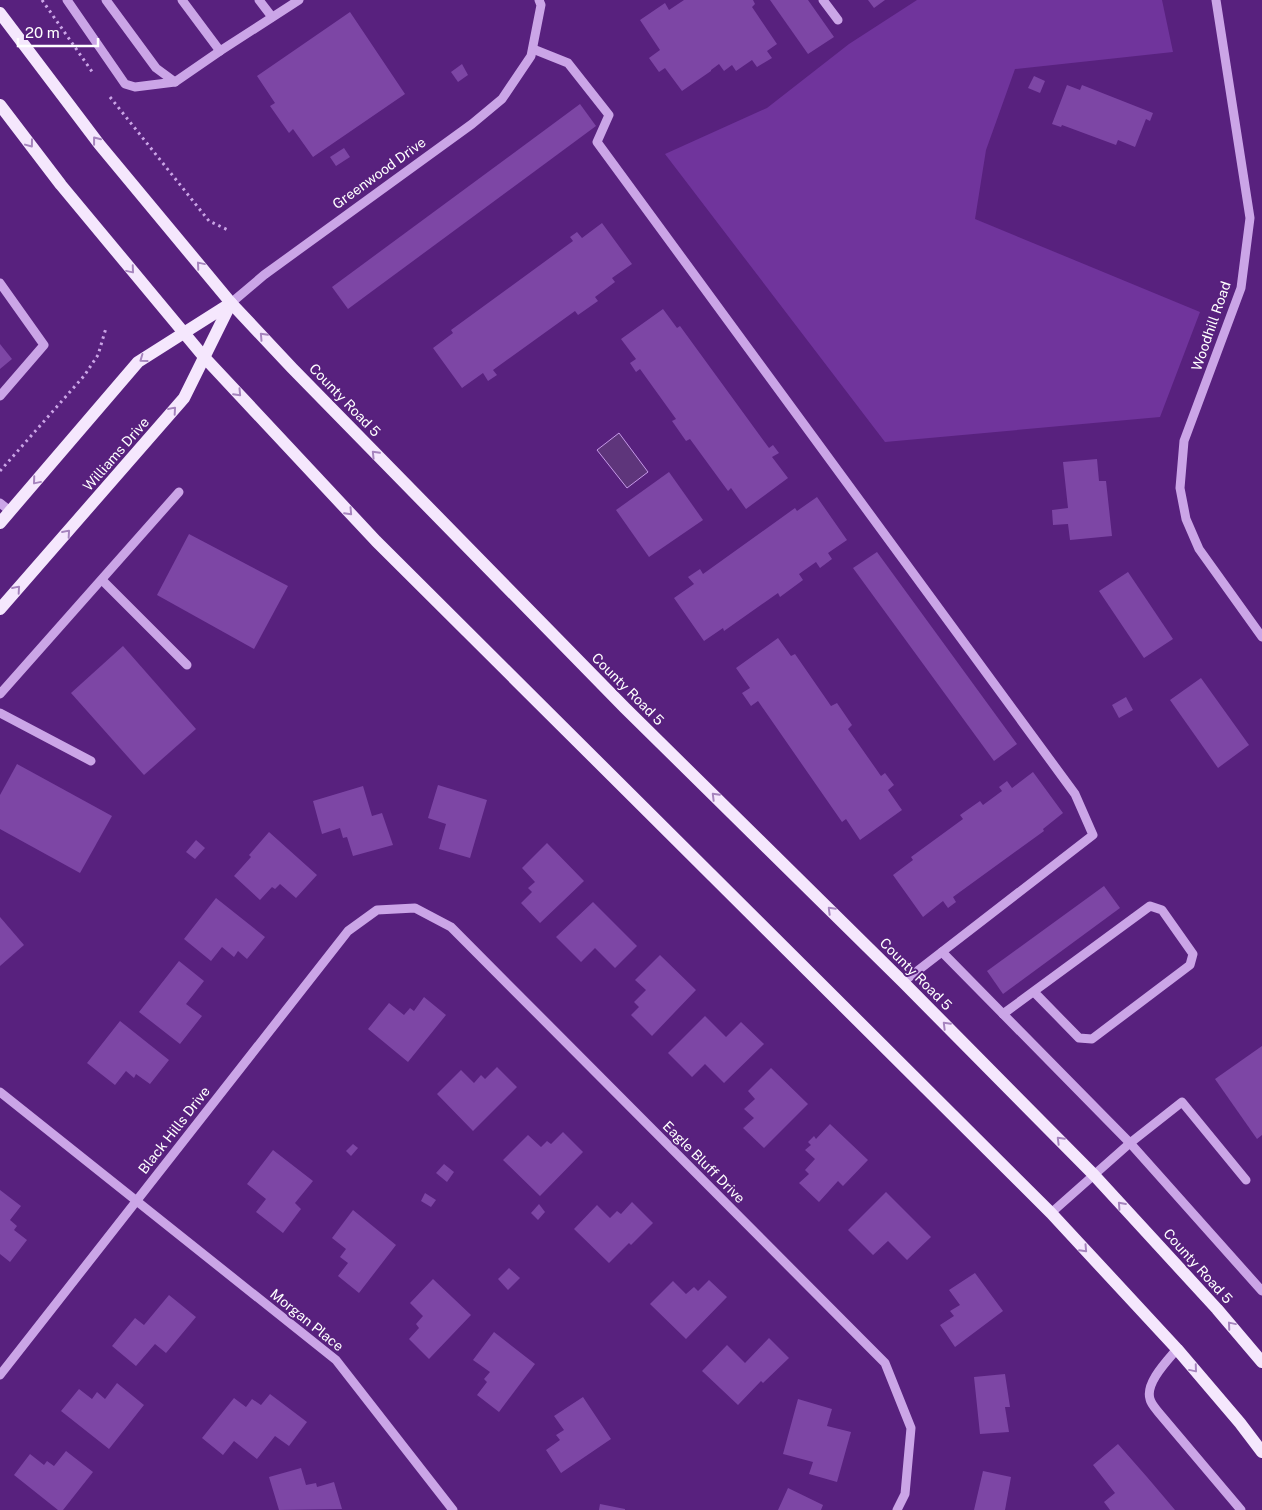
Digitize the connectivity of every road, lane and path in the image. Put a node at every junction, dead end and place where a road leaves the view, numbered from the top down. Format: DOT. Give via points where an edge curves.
graph roads {
  1 [pos="42,0"];
  2 [pos="67,0"];
  3 [pos="106,0"];
  4 [pos="182,0"];
  5 [pos="259,0"];
  6 [pos="299,0"];
  7 [pos="539,0"];
  8 [pos="823,0"];
  9 [pos="1216,0"];
  10 [pos="0,13"];
  11 [pos="272,17"];
  12 [pos="838,20"];
  13 [pos="533,49"];
  14 [pos="220,51"];
  15 [pos="97,79"];
  16 [pos="175,82"];
  17 [pos="108,94"];
  18 [pos="0,105"];
  19 [pos="228,230"];
  20 [pos="0,283"];
  21 [pos="232,303"];
  22 [pos="106,328"];
  23 [pos="183,332"];
  24 [pos="204,357"];
  25 [pos="0,396"];
  26 [pos="0,471"];
  27 [pos="179,492"];
  28 [pos="0,503"];
  29 [pos="10,511"];
  30 [pos="0,523"];
  31 [pos="102,580"];
  32 [pos="0,610"];
  33 [pos="1262,636"];
  34 [pos="187,664"];
  35 [pos="0,694"];
  36 [pos="0,713"];
  37 [pos="90,761"];
  38 [pos="377,910"];
  39 [pos="942,952"];
  40 [pos="903,982"];
  41 [pos="1034,992"];
  42 [pos="1003,1014"];
  43 [pos="0,1092"];
  44 [pos="1130,1143"];
  45 [pos="1094,1175"];
  46 [pos="1246,1180"];
  47 [pos="136,1201"];
  48 [pos="1051,1213"];
  49 [pos="1262,1291"];
  50 [pos="1177,1349"];
  51 [pos="1262,1362"];
  52 [pos="0,1375"];
  53 [pos="1262,1452"];
  54 [pos="453,1510"];
  55 [pos="897,1510"];
  56 [pos="1241,1510"];
  1 -- 15 [label="path"];
  2 -- 16 [label="street" via="125,84 135,87"];
  3 -- 16 [label="street" via="156,68"];
  4 -- 14 [label="street"];
  5 -- 11 [label="street"];
  6 -- 11 [label="street"];
  7 -- 13 [label="street, Greenwood Drive" via="541,5"];
  8 -- 12 [label="street"];
  9 -- 33 [label="street, Woodhill Road" via="1250,218 1241,288 1184,441 1180,488 1186,519 1199,549"];
  21 -- 10 [label="main road, County Road 5, one-way" via="99,144"];
  11 -- 14 [label="street"];
  13 -- 21 [label="street, Greenwood Drive" via="502,99 264,275"];
  13 -- 39 [label="street" via="568,63 609,115 597,142 1075,794 1093,835"];
  14 -- 16 [label="street"];
  17 -- 19 [label="path" via="209,220"];
  18 -- 23 [label="main road, one-way" via="61,185"];
  20 -- 25 [label="street" via="44,345"];
  21 -- 23 [label="main road, Greenwood Drive"];
  21 -- 24 [label="main road, Williams Drive"];
  40 -- 21 [label="main road, County Road 5, one-way" via="604,687"];
  22 -- 26 [label="path" via="98,355 84,376"];
  23 -- 24 [label="main road"];
  23 -- 29 [label="main road, one-way" via="138,362"];
  32 -- 24 [label="main road, Williams Drive, one-way" via="184,398"];
  24 -- 48 [label="main road, one-way" via="376,542"];
  27 -- 31 [label="street"];
  28 -- 29 [label="street"];
  29 -- 30 [label="main road"];
  31 -- 34 [label="street"];
  31 -- 35 [label="street"];
  36 -- 37 [label="street"];
  38 -- 47 [label="street, Black Hills Drive" via="348,931"];
  38 -- 55 [label="street, Eagle Bluff Drive" via="415,908 451,927 885,1363 911,1428 905,1494"];
  39 -- 40 [label="street"];
  39 -- 42 [label="street"];
  45 -- 40 [label="main road, County Road 5, one-way"];
  41 -- 41 [label="street" via="1150,906 1162,910 1193,954 1190,965 1092,1040 1079,1038"];
  41 -- 42 [label="street"];
  42 -- 44 [label="street"];
  43 -- 47 [label="street, Morgan Place"];
  44 -- 45 [label="street"];
  44 -- 46 [label="street" via="1182,1102"];
  44 -- 49 [label="street"];
  45 -- 48 [label="street"];
  51 -- 45 [label="main road, County Road 5, one-way"];
  47 -- 52 [label="street, Black Hills Drive"];
  47 -- 54 [label="street, Morgan Place" via="336,1360"];
  48 -- 50 [label="main road, one-way"];
  50 -- 53 [label="main road, one-way"];
  50 -- 56 [label="street" via="1154,1377 1149,1389 1150,1400"];
}
